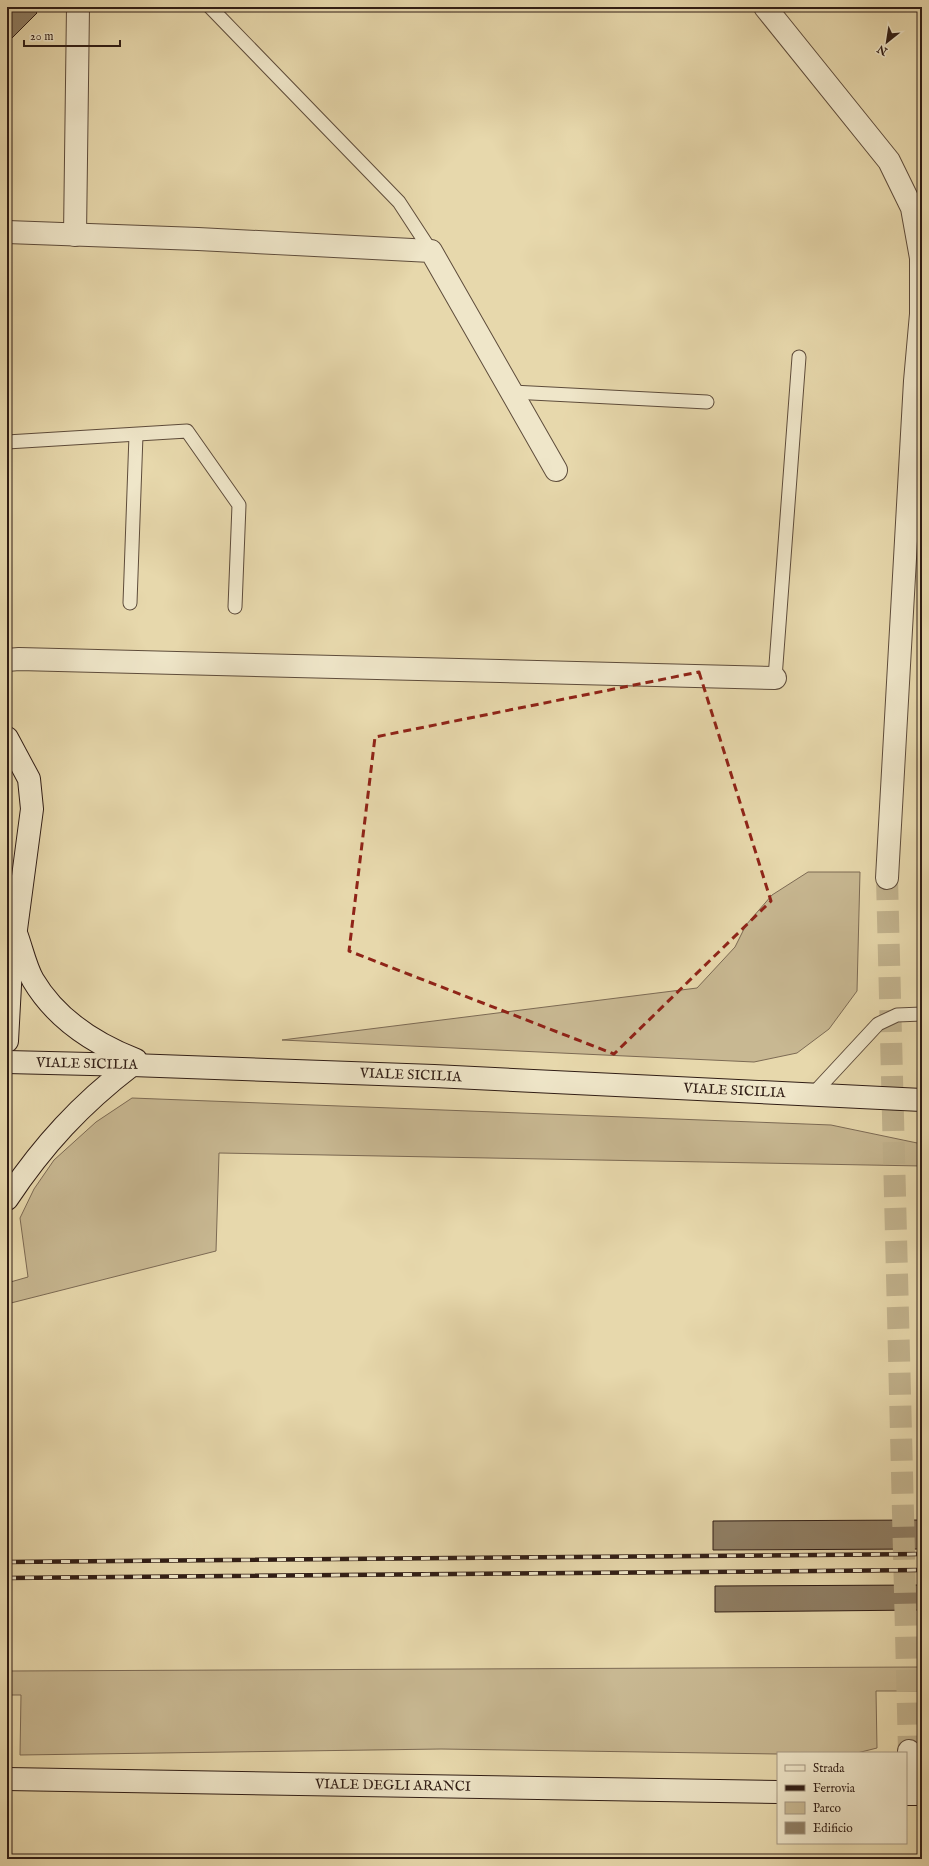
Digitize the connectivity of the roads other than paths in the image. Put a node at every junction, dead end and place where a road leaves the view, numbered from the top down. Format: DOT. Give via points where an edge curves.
graph roads {
  1 [pos="78,7"];
  2 [pos="210,7"];
  3 [pos="765,7"];
  4 [pos="7,232"];
  5 [pos="76,235"];
  6 [pos="431,251"];
  7 [pos="799,357"];
  8 [pos="918,381"];
  9 [pos="512,392"];
  10 [pos="707,402"];
  11 [pos="136,434"];
  12 [pos="7,442"];
  13 [pos="556,470"];
  14 [pos="130,603"];
  15 [pos="235,607"];
  16 [pos="7,660"];
  17 [pos="775,678"];
  18 [pos="7,738"];
  19 [pos="887,878"];
  20 [pos="17,934"];
  21 [pos="9,971"];
  22 [pos="922,1014"];
  23 [pos="7,1041"];
  24 [pos="7,1062"];
  25 [pos="142,1065"];
  26 [pos="814,1093"];
  27 [pos="918,1102"];
  28 [pos="7,1199"];
  29 [pos="909,1751"];
  30 [pos="7,1779"];
  31 [pos="777,1792"];
  32 [pos="913,1794"];
  1 -- 5 [label="street"];
  2 -- 6 [label="lane" via="399,202"];
  3 -- 8 [label="street" via="889,162 912,208 921,258"];
  4 -- 5 [label="street"];
  5 -- 6 [label="street"];
  6 -- 9 [label="street"];
  7 -- 17 [label="lane"];
  8 -- 19 [label="street"];
  9 -- 10 [label="lane"];
  9 -- 13 [label="street"];
  11 -- 12 [label="lane"];
  11 -- 14 [label="lane"];
  11 -- 15 [label="lane" via="187,431 239,505"];
  16 -- 17 [label="street"];
  18 -- 20 [label="street" via="29,779 32,810"];
  20 -- 21 [label="street"];
  20 -- 25 [label="street" via="33,980 57,1011 84,1034"];
  21 -- 23 [label="street"];
  22 -- 26 [label="lane" via="897,1014 878,1024"];
  24 -- 25 [label="street, VIALE SICILIA"];
  25 -- 26 [label="street, VIALE SICILIA"];
  25 -- 28 [label="street" via="104,1086 76,1112 49,1141"];
  26 -- 27 [label="street, VIALE SICILIA"];
  29 -- 32 [label="street"];
  30 -- 31 [label="street, VIALE DEGLI ARANCI"];
}
